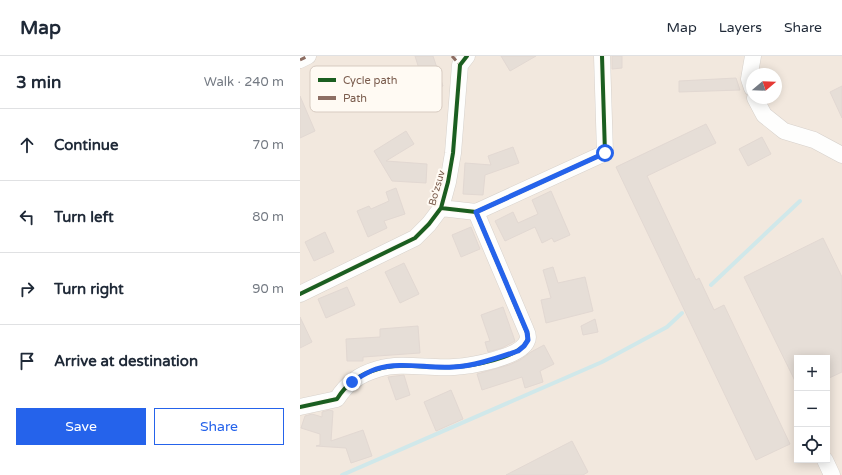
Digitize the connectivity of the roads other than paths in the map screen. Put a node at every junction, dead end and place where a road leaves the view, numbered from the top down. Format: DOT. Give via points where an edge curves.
graph roads {
  1 [pos="308,56"];
  2 [pos="602,56"];
  3 [pos="753,56"];
  4 [pos="460,59"];
  5 [pos="300,60"];
  6 [pos="751,68"];
  7 [pos="758,104"];
  8 [pos="842,155"];
  9 [pos="441,208"];
  10 [pos="476,212"];
  11 [pos="300,294"];
  12 [pos="300,407"];
  13 [pos="826,463"];
  14 [pos="832,475"];
  1 -- 5 [label="street"];
  2 -- 10 [label="street" via="605,153"];
  3 -- 6 [label="street"];
  4 -- 9 [label="street, Bo'zsuv" via="453,153"];
  7 -- 8 [label="street" via="764,115 784,131 814,140"];
  9 -- 10 [label="street"];
  9 -- 11 [label="street, Bo'zsuv" via="415,238"];
  10 -- 12 [label="street" via="526,330 528,340 524,346 518,351 476,364 453,367 396,366 377,369 352,382 344,388 337,399"];
  13 -- 14 [label="street"];
}
